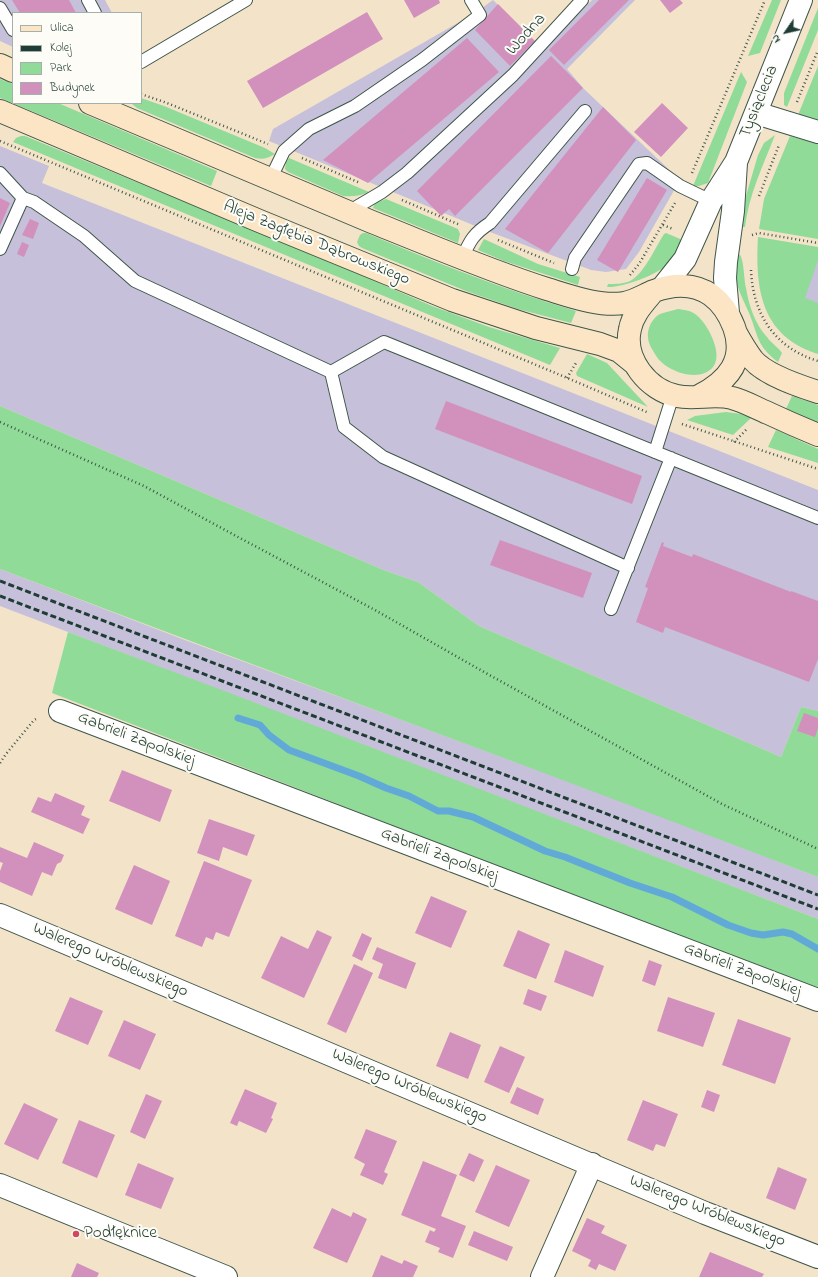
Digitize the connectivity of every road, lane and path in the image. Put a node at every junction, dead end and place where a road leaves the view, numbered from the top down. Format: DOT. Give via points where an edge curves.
graph roads {
  1 [pos="88,0"];
  2 [pos="246,0"];
  3 [pos="471,0"];
  4 [pos="582,0"];
  5 [pos="801,0"];
  6 [pos="0,8"];
  7 [pos="94,12"];
  8 [pos="12,28"];
  9 [pos="818,50"];
  10 [pos="142,61"];
  11 [pos="0,65"];
  12 [pos="12,71"];
  13 [pos="142,94"];
  14 [pos="96,104"];
  15 [pos="796,105"];
  16 [pos="112,107"];
  17 [pos="585,110"];
  18 [pos="756,113"];
  19 [pos="1,114"];
  20 [pos="818,132"];
  21 [pos="0,141"];
  22 [pos="781,142"];
  23 [pos="284,151"];
  24 [pos="737,159"];
  25 [pos="0,173"];
  26 [pos="270,180"];
  27 [pos="382,192"];
  28 [pos="23,198"];
  29 [pos="757,200"];
  30 [pos="711,201"];
  31 [pos="348,212"];
  32 [pos="752,228"];
  33 [pos="477,232"];
  34 [pos="818,243"];
  35 [pos="0,250"];
  36 [pos="462,258"];
  37 [pos="750,266"];
  38 [pos="572,269"];
  39 [pos="658,290"];
  40 [pos="732,323"];
  41 [pos="578,359"];
  42 [pos="818,361"];
  43 [pos="634,364"];
  44 [pos="331,372"];
  45 [pos="567,378"];
  46 [pos="818,392"];
  47 [pos="673,395"];
  48 [pos="699,396"];
  49 [pos="666,420"];
  50 [pos="0,422"];
  51 [pos="751,426"];
  52 [pos="818,436"];
  53 [pos="734,442"];
  54 [pos="655,452"];
  55 [pos="671,458"];
  56 [pos="818,469"];
  57 [pos="818,518"];
  58 [pos="628,568"];
  59 [pos="611,609"];
  60 [pos="60,711"];
  61 [pos="0,763"];
  62 [pos="818,849"];
  63 [pos="0,915"];
  64 [pos="818,1000"];
  65 [pos="592,1164"];
  66 [pos="0,1184"];
  67 [pos="818,1257"];
  68 [pos="226,1277"];
  69 [pos="542,1277"];
  1 -- 7 [label="lane"];
  2 -- 10 [label="lane"];
  3 -- 23 [label="lane" via="480,15 422,60 354,106 309,129"];
  4 -- 27 [label="lane, Wodna" via="513,76 407,173"];
  5 -- 18 [label="street, Tysiąclecia"];
  6 -- 8 [label="lane"];
  9 -- 15 [label="path"];
  11 -- 12 [label="street"];
  13 -- 23 [label="path"];
  14 -- 16 [label="street"];
  16 -- 26 [label="street"];
  17 -- 33 [label="lane" via="490,223"];
  18 -- 20 [label="street"];
  18 -- 24 [label="street, Tysiąclecia"];
  19 -- 43 [label="street, Aleja Zagłębia Dąbrowskiego" via="452,300 536,328 600,344 619,351"];
  21 -- 45 [label="path"];
  22 -- 29 [label="path"];
  23 -- 26 [label="lane"];
  23 -- 27 [label="path"];
  24 -- 30 [label="street, Tysiąclecia"];
  24 -- 40 [label="street, Tysiąclecia" via="725,278"];
  25 -- 28 [label="lane"];
  26 -- 31 [label="street"];
  27 -- 31 [label="lane, Wodna"];
  27 -- 33 [label="path"];
  28 -- 35 [label="lane"];
  28 -- 44 [label="lane" via="34,202 84,236 135,281"];
  30 -- 38 [label="lane" via="680,186 648,163 639,164 575,258"];
  30 -- 39 [label="street, Tysiąclecia" via="688,254"];
  31 -- 36 [label="street"];
  32 -- 34 [label="path" via="752,235 759,233"];
  33 -- 36 [label="lane"];
  36 -- 39 [label="street" via="585,300 624,303"];
  37 -- 42 [label="path" via="757,302 768,326 778,339 791,349"];
  39 -- 40 [label="street" via="677,286 700,289 719,302"];
  39 -- 43 [label="street" via="637,312 630,328 629,345"];
  40 -- 46 [label="street" via="753,360 759,365 791,382"];
  40 -- 48 [label="street" via="738,345 730,372 717,386"];
  41 -- 45 [label="path"];
  43 -- 47 [label="street" via="654,386"];
  44 -- 54 [label="lane" via="384,342"];
  44 -- 58 [label="lane" via="344,427 383,456"];
  45 -- 49 [label="path"];
  47 -- 48 [label="street"];
  47 -- 49 [label="lane"];
  48 -- 52 [label="street" via="732,398"];
  49 -- 53 [label="path"];
  49 -- 54 [label="lane"];
  50 -- 62 [label="path" via="144,486 375,610 722,804"];
  51 -- 53 [label="path"];
  53 -- 56 [label="path"];
  54 -- 55 [label="lane"];
  55 -- 57 [label="lane"];
  55 -- 58 [label="lane"];
  58 -- 59 [label="lane"];
  60 -- 61 [label="path" via="34,720"];
  60 -- 64 [label="street, Gabrieli Zapolskiej"];
  63 -- 65 [label="street, Walerego Wróblewskiego"];
  65 -- 67 [label="street, Walerego Wróblewskiego"];
  65 -- 69 [label="street"];
  66 -- 68 [label="street"];
}
